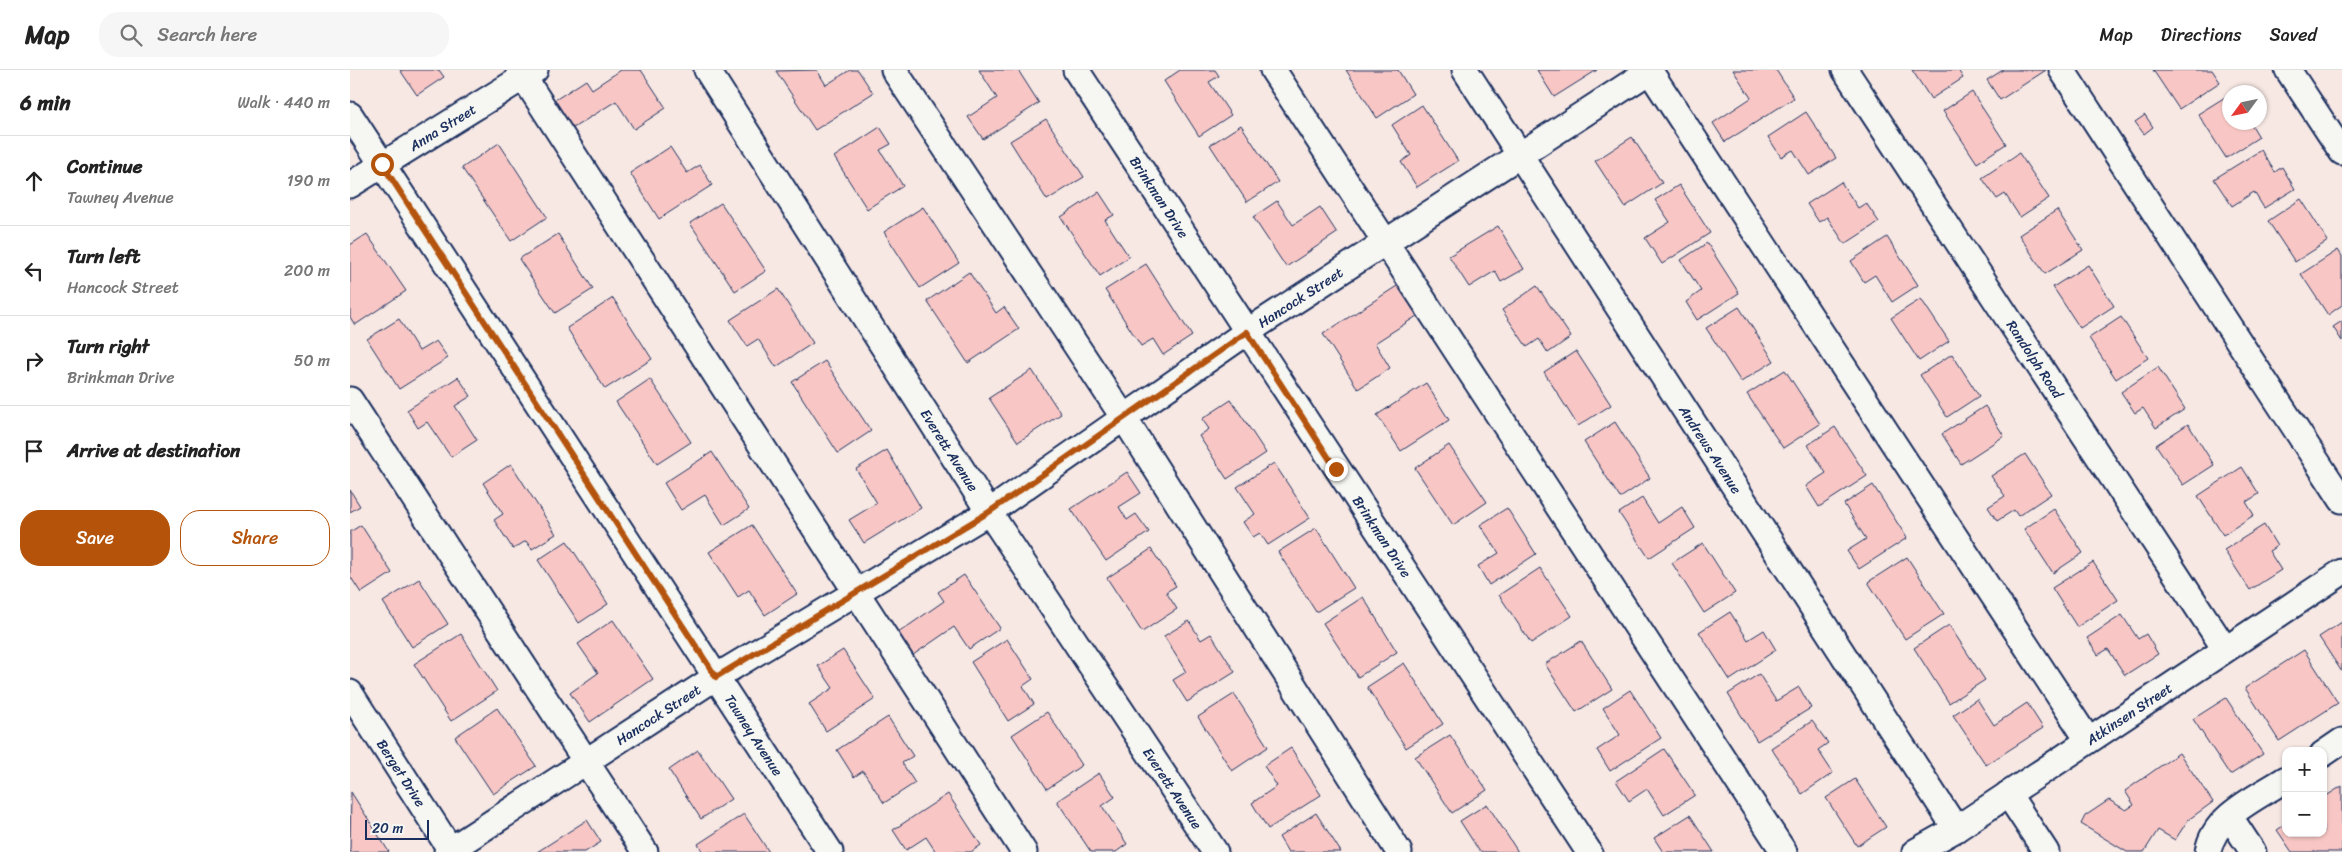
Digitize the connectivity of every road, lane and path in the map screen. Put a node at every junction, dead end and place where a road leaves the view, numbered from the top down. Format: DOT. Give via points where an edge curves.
graph roads {
  1 [pos="707,70"];
  2 [pos="894,70"];
  3 [pos="1076,70"];
  4 [pos="1273,70"];
  5 [pos="1465,70"];
  6 [pos="1649,70"];
  7 [pos="1844,70"];
  8 [pos="2062,70"];
  9 [pos="2288,70"];
  10 [pos="526,72"];
  11 [pos="350,115"];
  12 [pos="2342,152"];
  13 [pos="1520,155"];
  14 [pos="382,164"];
  15 [pos="350,185"];
  16 [pos="1385,243"];
  17 [pos="1247,332"];
  18 [pos="350,400"];
  19 [pos="1124,418"];
  20 [pos="2342,500"];
  21 [pos="989,512"];
  22 [pos="2342,572"];
  23 [pos="855,593"];
  24 [pos="2225,649"];
  25 [pos="716,677"];
  26 [pos="350,693"];
  27 [pos="2088,740"];
  28 [pos="2342,741"];
  29 [pos="2327,751"];
  30 [pos="587,761"];
  31 [pos="2282,782"];
  32 [pos="2008,794"];
  33 [pos="2230,817"];
  34 [pos="1956,829"];
  35 [pos="450,851"];
  36 [pos="1922,851"];
  37 [pos="645,852"];
  38 [pos="830,852"];
  39 [pos="1024,852"];
  40 [pos="1215,852"];
  41 [pos="1399,852"];
  42 [pos="1589,852"];
  43 [pos="1784,852"];
  44 [pos="2046,852"];
  45 [pos="2208,852"];
  46 [pos="2253,852"];
  1 -- 21 [label="street, Everett Avenue"];
  2 -- 19 [label="street"];
  3 -- 17 [label="street, Brinkman Drive"];
  4 -- 16 [label="street"];
  5 -- 13 [label="street, Andrews Avenue"];
  6 -- 13 [label="street, Hancock Street"];
  6 -- 27 [label="street"];
  7 -- 24 [label="street, Randolph Road"];
  8 -- 20 [label="street"];
  9 -- 12 [label="street"];
  10 -- 14 [label="street, Anna Street"];
  10 -- 23 [label="street"];
  11 -- 14 [label="street, Tawney Avenue"];
  13 -- 16 [label="street, Hancock Street"];
  13 -- 34 [label="street, Andrews Avenue"];
  14 -- 15 [label="street, Anna Street"];
  14 -- 25 [label="street, Tawney Avenue"];
  16 -- 17 [label="street, Hancock Street"];
  16 -- 43 [label="street"];
  17 -- 19 [label="street, Hancock Street"];
  17 -- 42 [label="street, Brinkman Drive"];
  18 -- 30 [label="street"];
  19 -- 21 [label="street, Hancock Street"];
  19 -- 41 [label="street"];
  21 -- 23 [label="street, Hancock Street"];
  21 -- 40 [label="street, Everett Avenue"];
  22 -- 24 [label="street, Atkinsen Street"];
  23 -- 25 [label="street, Hancock Street"];
  23 -- 39 [label="street"];
  24 -- 27 [label="street, Atkinsen Street"];
  25 -- 30 [label="street, Hancock Street"];
  25 -- 38 [label="street, Tawney Avenue"];
  26 -- 35 [label="street, Berget Drive"];
  27 -- 32 [label="street, Atkinsen Street"];
  28 -- 29 [label="street"];
  30 -- 35 [label="street, Hancock Street"];
  30 -- 37 [label="street"];
  31 -- 33 [label="street"];
  32 -- 34 [label="street, Atkinsen Street"];
  32 -- 44 [label="street"];
  33 -- 45 [label="street" via="2215,832"];
  33 -- 46 [label="street"];
  34 -- 36 [label="street, Atkinsen Street"];
}
